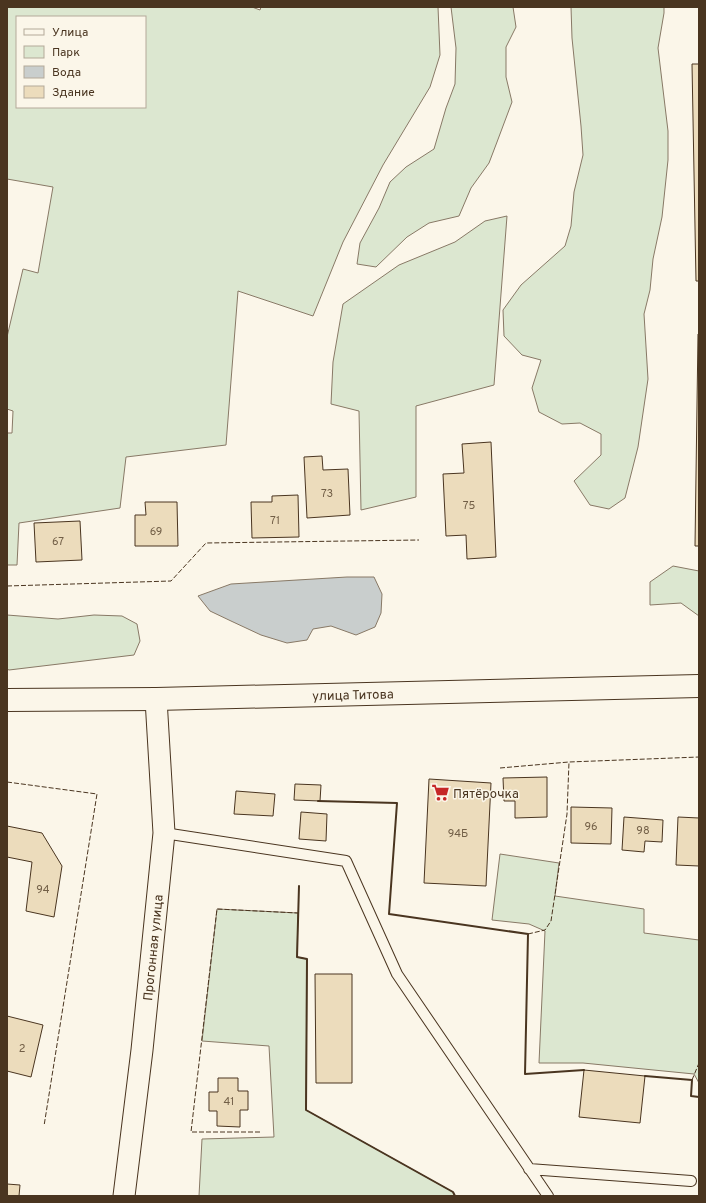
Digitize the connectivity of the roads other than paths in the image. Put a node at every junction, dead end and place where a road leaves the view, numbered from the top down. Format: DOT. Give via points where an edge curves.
graph roads {
  1 [pos="699,686"];
  2 [pos="156,699"];
  3 [pos="7,700"];
  4 [pos="164,832"];
  5 [pos="529,1169"];
  6 [pos="691,1181"];
  7 [pos="124,1196"];
  8 [pos="548,1196"];
  1 -- 2 [label="main road, улица Титова"];
  2 -- 3 [label="main road, улица Титова"];
  2 -- 4 [label="street, Прогонная улица"];
  4 -- 5 [label="lane" via="346,861 397,974"];
  4 -- 7 [label="street, Прогонная улица"];
  5 -- 6 [label="lane"];
  5 -- 8 [label="lane"];
}
